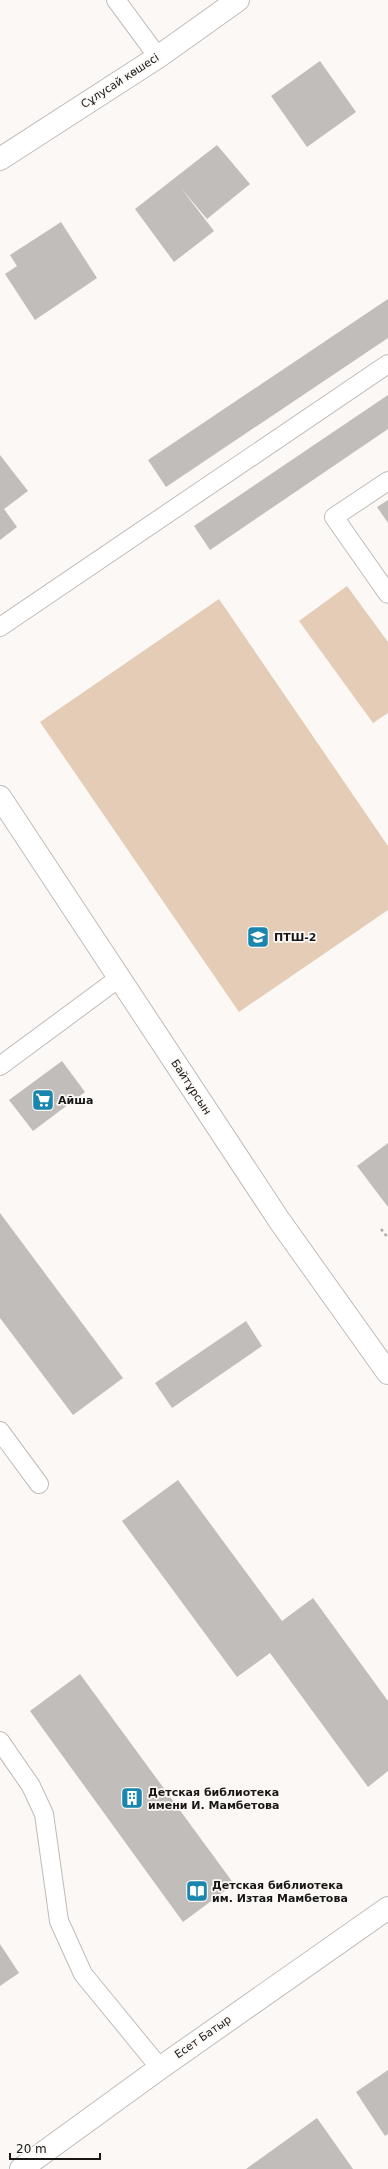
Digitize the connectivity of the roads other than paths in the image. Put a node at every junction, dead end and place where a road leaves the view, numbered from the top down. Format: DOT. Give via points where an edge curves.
graph roads {
  1 [pos="116,0"];
  2 [pos="238,0"];
  3 [pos="158,57"];
  4 [pos="0,159"];
  5 [pos="388,364"];
  6 [pos="388,481"];
  7 [pos="388,594"];
  8 [pos="0,627"];
  9 [pos="0,797"];
  10 [pos="119,978"];
  11 [pos="0,1066"];
  12 [pos="388,1373"];
  13 [pos="0,1430"];
  14 [pos="39,1484"];
  15 [pos="0,1741"];
  16 [pos="388,1908"];
  17 [pos="160,2068"];
  18 [pos="21,2169"];
  1 -- 3 [label="lane"];
  2 -- 3 [label="street, Сұлусай көшесі"];
  3 -- 4 [label="street, Сұлусай көшесі"];
  5 -- 8 [label="lane"];
  6 -- 7 [label="lane" via="334,517"];
  9 -- 10 [label="street, Байтұрсын"];
  10 -- 11 [label="lane"];
  10 -- 12 [label="street, Байтұрсын" via="279,1220"];
  13 -- 14 [label="lane"];
  15 -- 17 [label="lane" via="31,1786 44,1814 59,1921 83,1974"];
  16 -- 17 [label="street, Есет Батыр"];
  17 -- 18 [label="street, Есет Батыр"];
}
